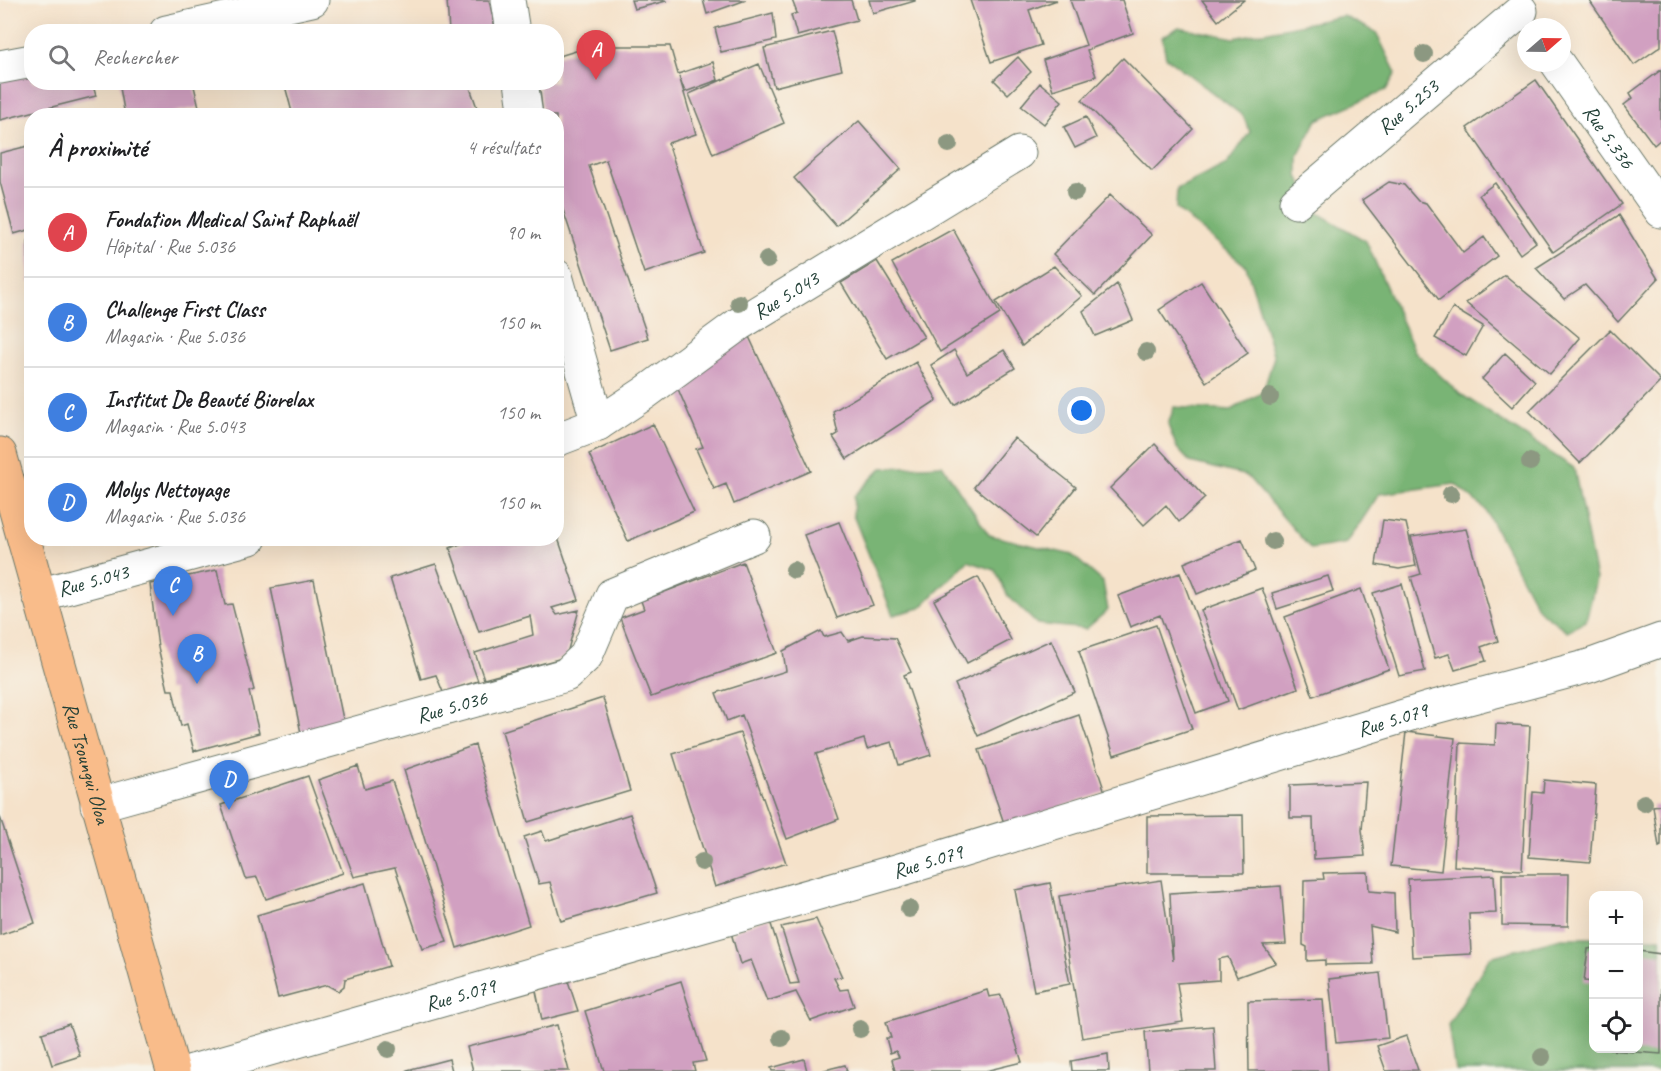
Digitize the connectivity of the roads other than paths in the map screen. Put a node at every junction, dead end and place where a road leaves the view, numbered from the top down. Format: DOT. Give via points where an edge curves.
graph roads {
  1 [pos="312,0"];
  2 [pos="508,0"];
  3 [pos="1522,13"];
  4 [pos="202,24"];
  5 [pos="512,24"];
  6 [pos="24,62"];
  7 [pos="0,67"];
  8 [pos="1563,72"];
  9 [pos="522,90"];
  10 [pos="525,108"];
  11 [pos="1019,153"];
  12 [pos="1296,202"];
  13 [pos="1661,211"];
  14 [pos="564,304"];
  15 [pos="598,424"];
  16 [pos="564,437"];
  17 [pos="0,454"];
  18 [pos="754,536"];
  19 [pos="24,541"];
  20 [pos="25,546"];
  21 [pos="221,546"];
  22 [pos="39,596"];
  23 [pos="1661,640"];
  24 [pos="98,806"];
  25 [pos="173,1071"];
  26 [pos="192,1071"];
  1 -- 4 [label="street"];
  2 -- 5 [label="street"];
  3 -- 12 [label="street, Rue 5.253"];
  6 -- 7 [label="street"];
  8 -- 13 [label="street, Rue 5.336"];
  9 -- 10 [label="street"];
  11 -- 15 [label="street, Rue 5.043" via="739,324"];
  14 -- 15 [label="street"];
  15 -- 16 [label="street, Rue 5.043"];
  17 -- 19 [label="main road, Rue Tsoungui Oloa"];
  18 -- 24 [label="street, Rue 5.036" via="612,595 586,656 566,675"];
  20 -- 22 [label="main road, Rue Tsoungui Oloa"];
  21 -- 22 [label="street, Rue 5.043"];
  22 -- 24 [label="main road, Rue Tsoungui Oloa"];
  23 -- 26 [label="street, Rue 5.079" via="1589,666 1427,709 896,871"];
  24 -- 25 [label="main road, Rue Tsoungui Oloa"];
}
